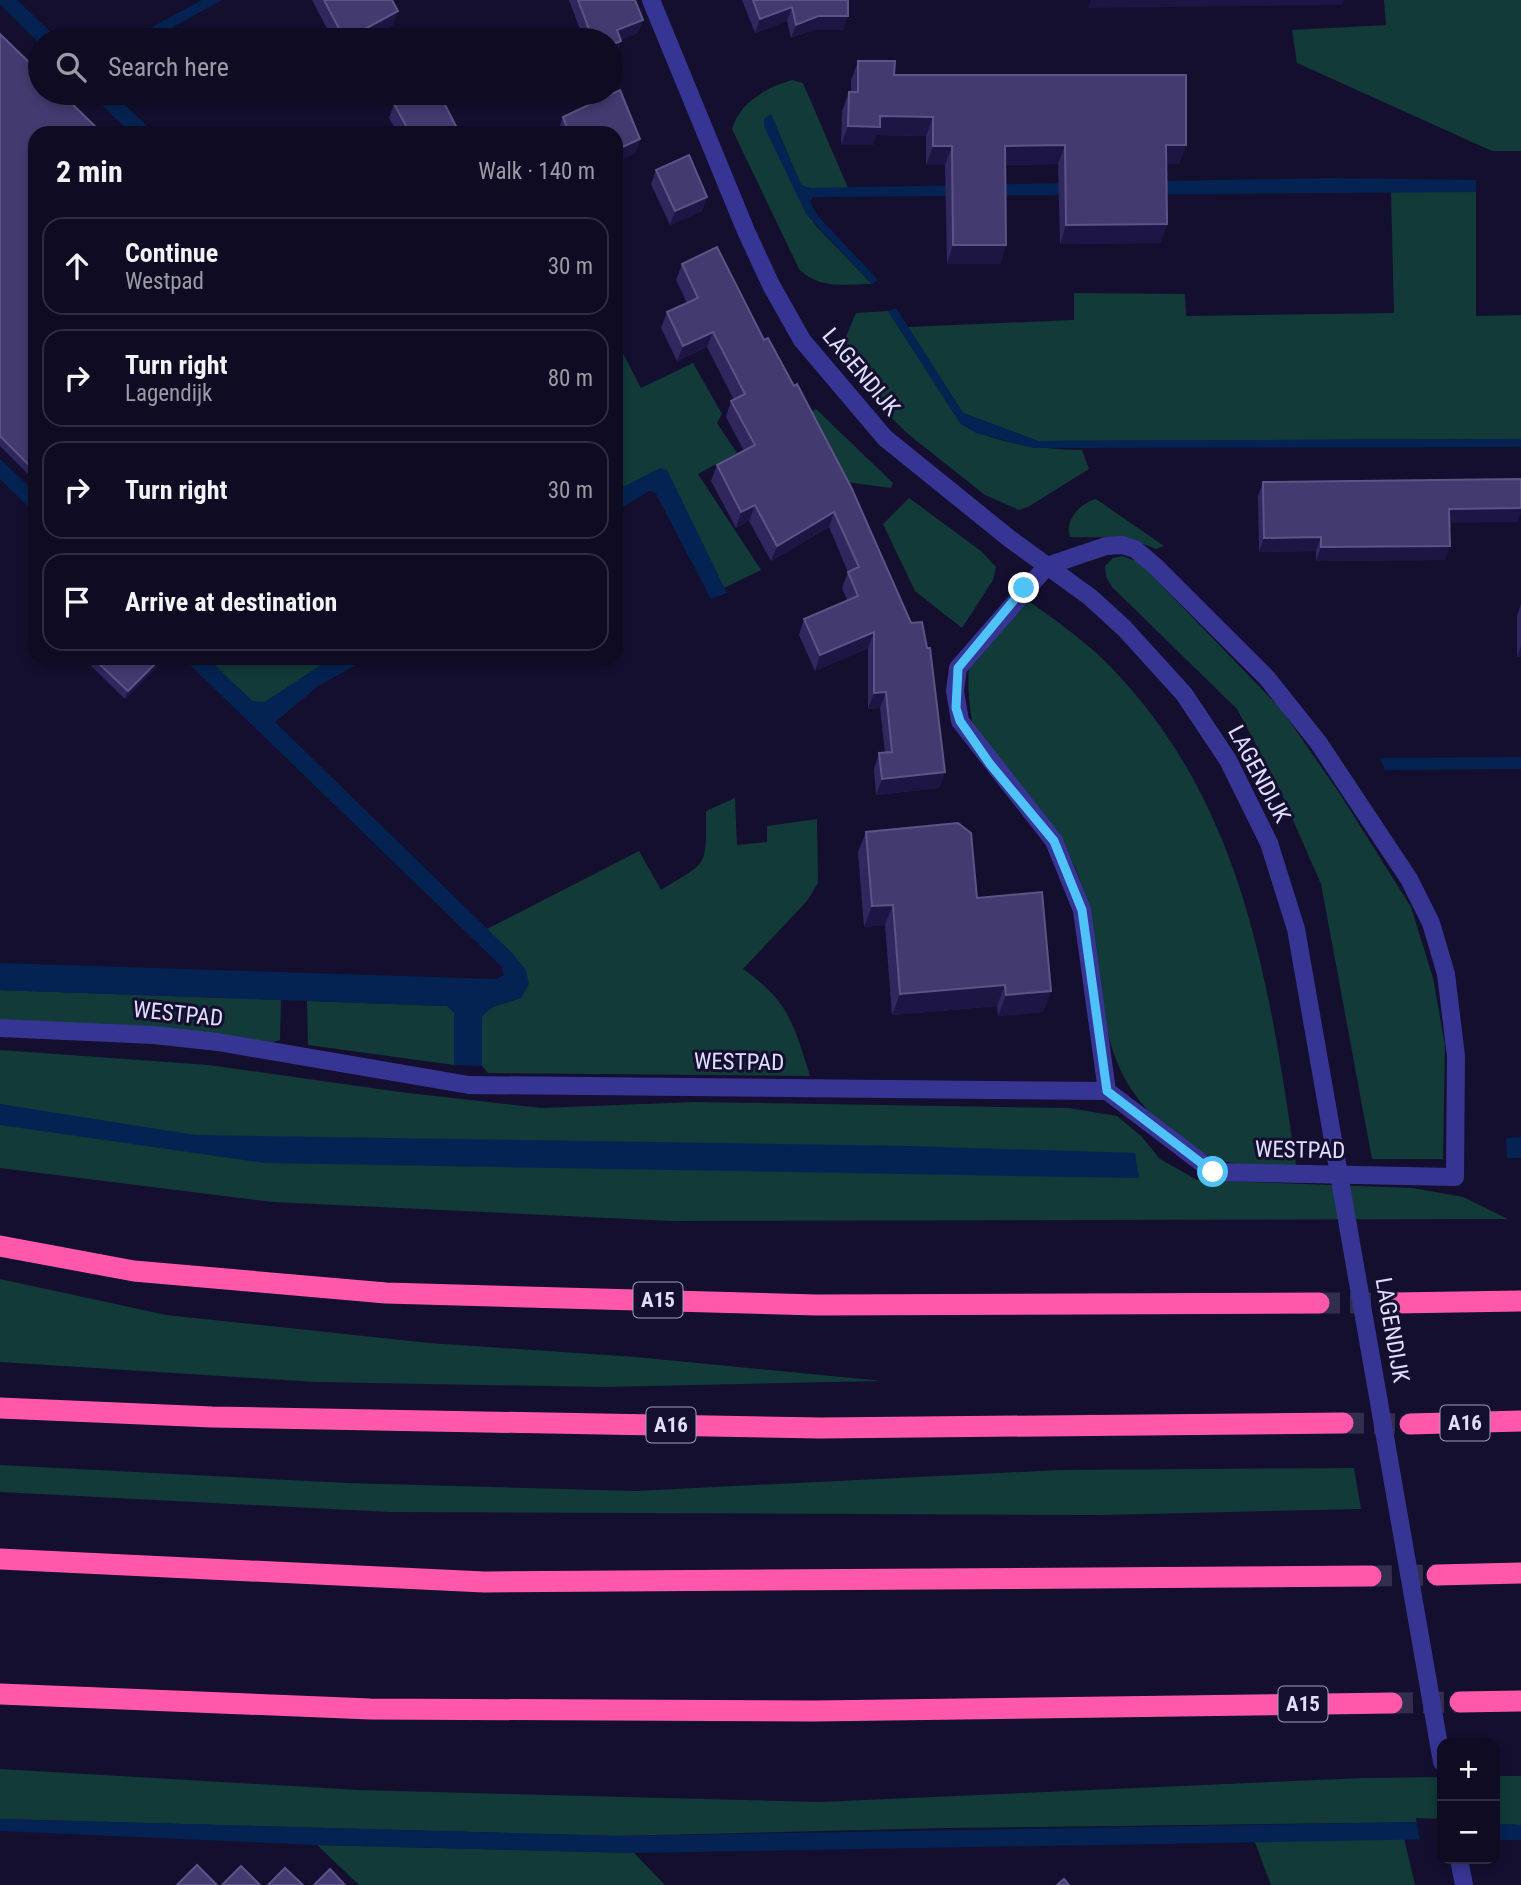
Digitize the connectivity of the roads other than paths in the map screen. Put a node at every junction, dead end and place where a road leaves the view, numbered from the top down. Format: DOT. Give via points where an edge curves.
graph roads {
  1 [pos="651,0"];
  2 [pos="1047,566"];
  3 [pos="0,1028"];
  4 [pos="1107,1091"];
  5 [pos="0,1246"];
  6 [pos="1521,1301"];
  7 [pos="1319,1303"];
  8 [pos="1394,1303"];
  9 [pos="0,1408"];
  10 [pos="1521,1422"];
  11 [pos="1343,1423"];
  12 [pos="1410,1424"];
  13 [pos="0,1559"];
  14 [pos="1521,1573"];
  15 [pos="1437,1575"];
  16 [pos="1371,1576"];
  17 [pos="0,1694"];
  18 [pos="1521,1701"];
  19 [pos="1460,1702"];
  20 [pos="1392,1703"];
  21 [pos="1438,1738"];
  22 [pos="1460,1864"];
  23 [pos="1464,1885"];
  1 -- 2 [label="street, LAGENDIJK" via="746,230 802,340 885,438"];
  2 -- 4 [label="street" via="958,668 956,691 960,721 1054,841 1082,910"];
  2 -- 4 [label="street, WESTPAD" via="1107,546 1135,549 1267,678 1352,791 1409,879 1431,923 1446,974 1456,1056 1455,1177 1213,1172"];
  2 -- 21 [label="street, LAGENDIJK" via="1124,628 1184,694 1228,760 1269,843 1296,929"];
  3 -- 4 [label="street, WESTPAD" via="205,1040 469,1085"];
  5 -- 7 [label="highway, A15" via="134,1271 386,1293 817,1305"];
  6 -- 8 [label="highway"];
  9 -- 11 [label="highway, A16" via="212,1417 821,1428"];
  10 -- 12 [label="highway, A16"];
  13 -- 16 [label="highway" via="484,1582"];
  14 -- 15 [label="highway"];
  17 -- 20 [label="highway, A15" via="370,1709 814,1711"];
  18 -- 19 [label="highway"];
  22 -- 23 [label="street"];
}
